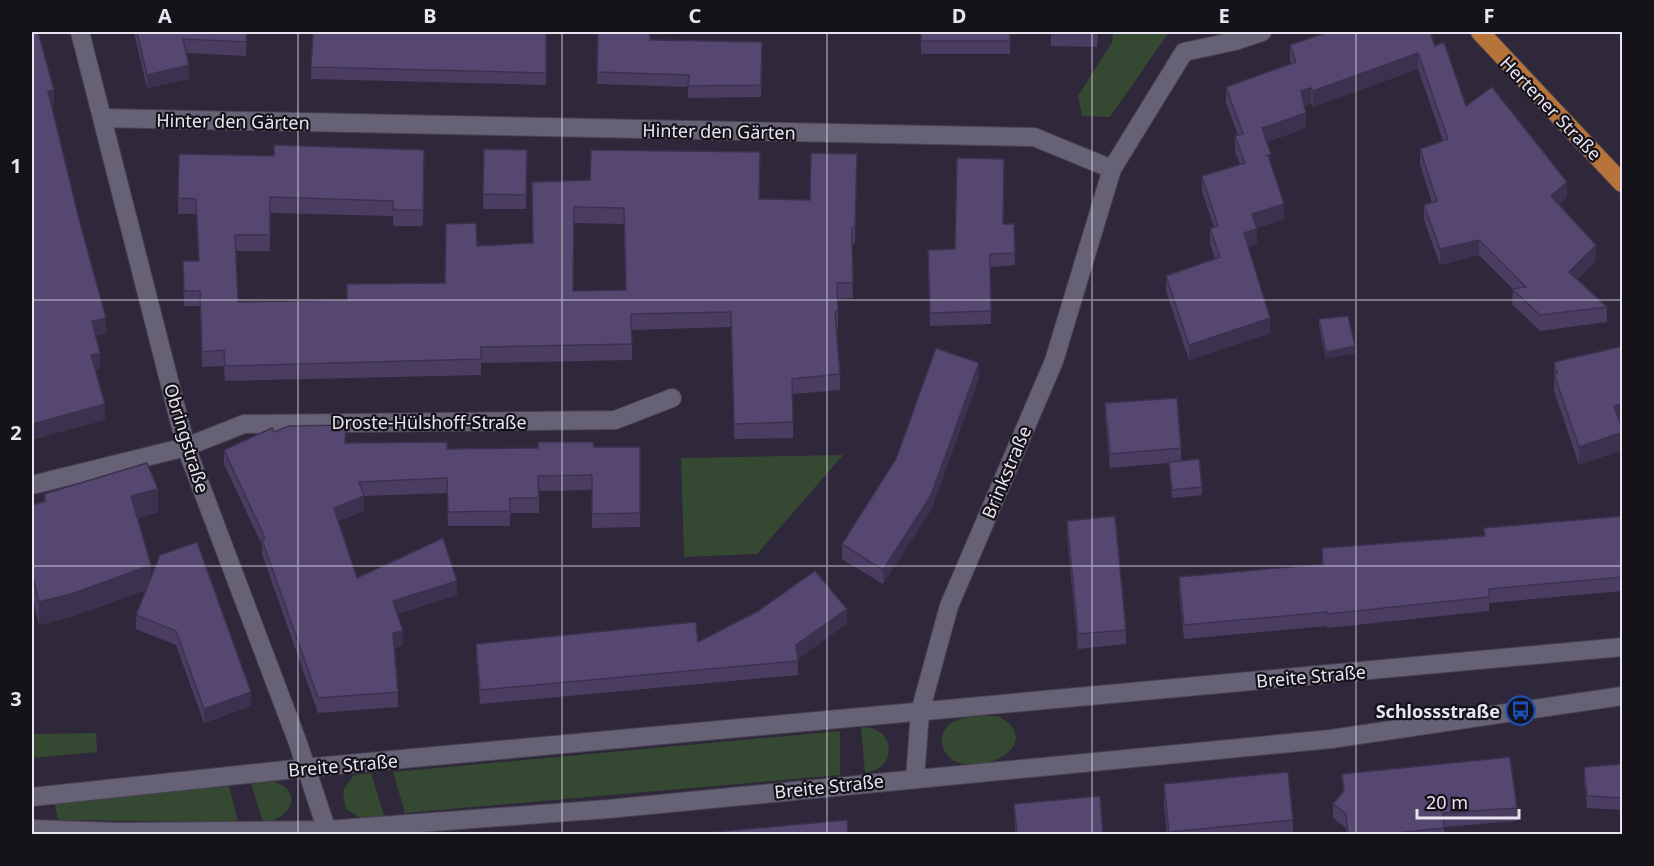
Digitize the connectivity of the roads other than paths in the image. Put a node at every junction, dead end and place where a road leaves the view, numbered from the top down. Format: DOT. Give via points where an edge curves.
graph roads {
  1 [pos="80,32"];
  2 [pos="1262,32"];
  3 [pos="1480,32"];
  4 [pos="102,118"];
  5 [pos="1112,169"];
  6 [pos="1623,183"];
  7 [pos="672,398"];
  8 [pos="186,447"];
  9 [pos="32,485"];
  10 [pos="1623,647"];
  11 [pos="1623,696"];
  12 [pos="920,712"];
  13 [pos="304,768"];
  14 [pos="915,778"];
  15 [pos="32,797"];
  16 [pos="32,829"];
  17 [pos="327,832"];
  1 -- 4 [label="street, Obringstraße"];
  2 -- 5 [label="street" via="1184,52"];
  3 -- 6 [label="main road, Hertener Straße"];
  4 -- 5 [label="street, Hinter den Gärten" via="1034,137"];
  4 -- 8 [label="street, Obringstraße"];
  5 -- 12 [label="street, Brinkstraße" via="1054,361 949,606"];
  7 -- 8 [label="street, Droste-Hülshoff-Straße" via="615,420 244,424"];
  8 -- 9 [label="street, Droste-Hülshoff-Straße"];
  8 -- 13 [label="street, Obringstraße"];
  10 -- 12 [label="street, Breite Straße"];
  11 -- 14 [label="street, Breite Straße" via="1331,739"];
  12 -- 13 [label="street, Breite Straße"];
  12 -- 14 [label="street, Brinkstraße"];
  13 -- 15 [label="street, Breite Straße"];
  13 -- 17 [label="street, Obringstraße"];
  14 -- 17 [label="street, Breite Straße"];
  16 -- 17 [label="street, Breite Straße"];
}
